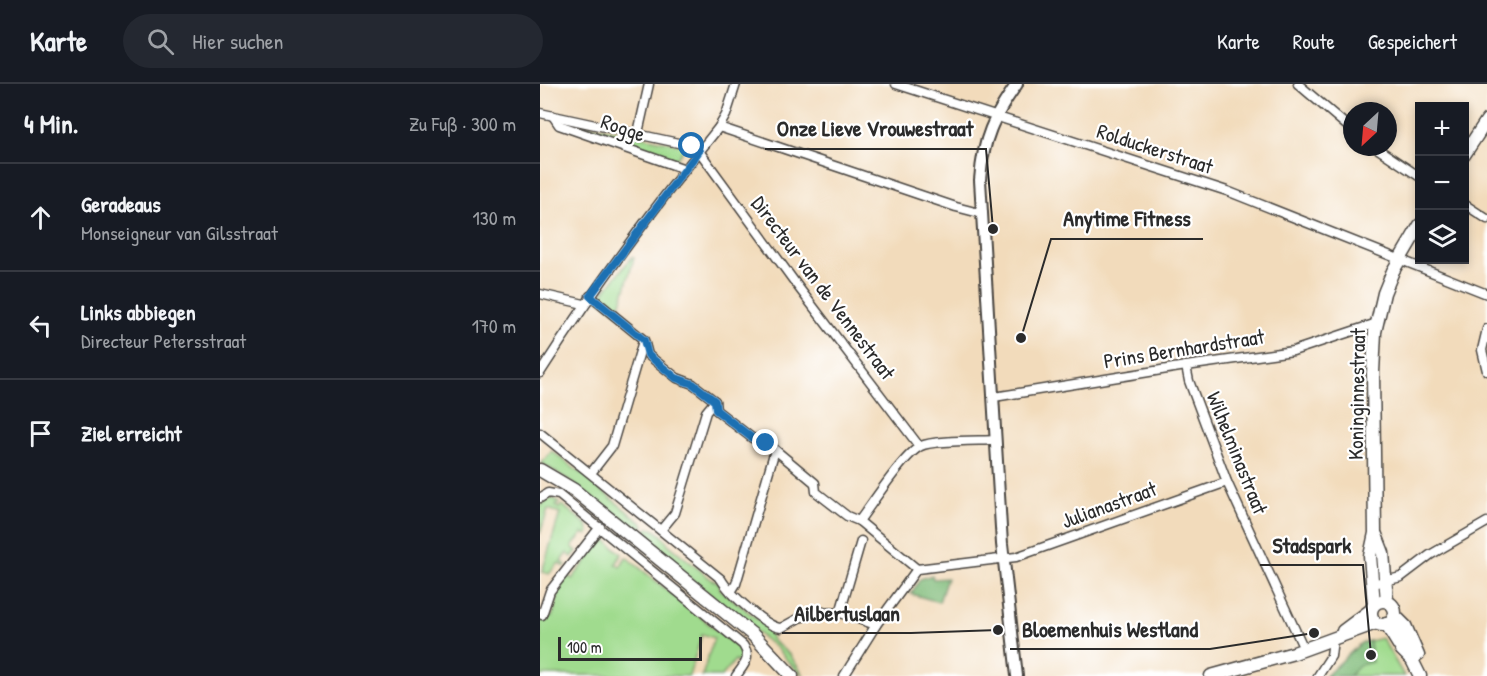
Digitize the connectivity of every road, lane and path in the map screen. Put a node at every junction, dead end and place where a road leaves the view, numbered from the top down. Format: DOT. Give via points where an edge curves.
graph roads {
  1 [pos="649,84"];
  2 [pos="736,84"];
  3 [pos="896,84"];
  4 [pos="1017,84"];
  5 [pos="1298,84"];
  6 [pos="540,114"];
  7 [pos="553,116"];
  8 [pos="994,117"];
  9 [pos="1487,120"];
  10 [pos="1343,122"];
  11 [pos="719,127"];
  12 [pos="638,133"];
  13 [pos="1469,147"];
  14 [pos="699,151"];
  15 [pos="1388,156"];
  16 [pos="685,169"];
  17 [pos="1415,174"];
  18 [pos="1469,207"];
  19 [pos="983,214"];
  20 [pos="1487,219"];
  21 [pos="1415,232"];
  22 [pos="1399,259"];
  23 [pos="540,294"];
  24 [pos="1487,294"];
  25 [pos="587,300"];
  26 [pos="1377,322"];
  27 [pos="1487,328"];
  28 [pos="644,340"];
  29 [pos="1186,366"];
  30 [pos="1487,371"];
  31 [pos="540,373"];
  32 [pos="994,397"];
  33 [pos="715,401"];
  34 [pos="540,433"];
  35 [pos="996,440"];
  36 [pos="919,446"];
  37 [pos="775,450"];
  38 [pos="540,470"];
  39 [pos="591,473"];
  40 [pos="1227,482"];
  41 [pos="540,498"];
  42 [pos="859,521"];
  43 [pos="1487,522"];
  44 [pos="600,527"];
  45 [pos="661,530"];
  46 [pos="861,542"];
  47 [pos="632,545"];
  48 [pos="1003,559"];
  49 [pos="917,568"];
  50 [pos="1379,583"];
  51 [pos="731,592"];
  52 [pos="1378,605"];
  53 [pos="840,614"];
  54 [pos="542,615"];
  55 [pos="1388,620"];
  56 [pos="876,625"];
  57 [pos="1333,639"];
  58 [pos="1304,650"];
  59 [pos="736,676"];
  60 [pos="792,676"];
  61 [pos="844,676"];
  62 [pos="1017,676"];
  63 [pos="1211,676"];
  64 [pos="1318,676"];
  65 [pos="1420,676"];
  1 -- 12 [label="street"];
  2 -- 11 [label="street"];
  3 -- 8 [label="street, Rolduckerstraat"];
  4 -- 8 [label="street"];
  5 -- 10 [label="street"];
  6 -- 7 [label="street, Rogge"];
  7 -- 12 [label="street, Rogge"];
  7 -- 16 [label="street, Rogge" via="559,125"];
  8 -- 19 [label="street" via="981,166"];
  8 -- 22 [label="street, Rolduckerstraat" via="1176,174"];
  9 -- 13 [label="main road"];
  11 -- 14 [label="street"];
  11 -- 19 [label="street"];
  12 -- 14 [label="street, Rogge"];
  14 -- 16 [label="street"];
  14 -- 36 [label="street, Directeur van de Vennestraat"];
  15 -- 17 [label="street"];
  16 -- 25 [label="street"];
  18 -- 20 [label="street"];
  19 -- 32 [label="street"];
  21 -- 22 [label="main road, Koninginnestraat"];
  22 -- 24 [label="street, Rolduckerstraat"];
  22 -- 26 [label="main road, Koninginnestraat"];
  23 -- 25 [label="street"];
  25 -- 28 [label="street"];
  25 -- 31 [label="street"];
  26 -- 29 [label="street, Prins Bernhardstraat" via="1293,351"];
  26 -- 50 [label="main road, Koninginnestraat" via="1373,366 1376,533 1383,553"];
  27 -- 30 [label="street" via="1482,350"];
  28 -- 33 [label="street" via="648,355 676,378 693,384"];
  28 -- 39 [label="street" via="612,446"];
  29 -- 32 [label="street, Prins Bernhardstraat"];
  29 -- 40 [label="street, Wilhelminastraat"];
  32 -- 35 [label="street"];
  33 -- 37 [label="street" via="716,410"];
  33 -- 45 [label="street" via="706,412 675,513"];
  34 -- 39 [label="street"];
  35 -- 36 [label="street"];
  35 -- 48 [label="street"];
  36 -- 42 [label="street"];
  37 -- 42 [label="street" via="815,483 816,492"];
  37 -- 51 [label="street"];
  38 -- 47 [label="main road" via="574,490"];
  39 -- 45 [label="street"];
  40 -- 48 [label="street, Julianastraat"];
  40 -- 58 [label="street, Wilhelminastraat"];
  41 -- 44 [label="street" via="548,493 559,495"];
  42 -- 49 [label="street"];
  43 -- 50 [label="street" via="1401,577"];
  44 -- 47 [label="street"];
  44 -- 54 [label="street" via="550,591"];
  45 -- 51 [label="street" via="721,579"];
  46 -- 53 [label="street"];
  47 -- 59 [label="street" via="743,645 747,660"];
  47 -- 60 [label="main road" via="753,635"];
  48 -- 49 [label="street, Julianastraat"];
  48 -- 62 [label="street"];
  49 -- 56 [label="street"];
  50 -- 52 [label="main road, Koninginnestraat"];
  51 -- 53 [label="street" via="769,624 781,628 812,614"];
  52 -- 55 [label="main road" via="1372,617"];
  52 -- 55 [label="main road" via="1393,606"];
  52 -- 57 [label="main road"];
  53 -- 56 [label="street"];
  55 -- 57 [label="main road"];
  55 -- 65 [label="main road" via="1409,645"];
  56 -- 61 [label="street"];
  57 -- 58 [label="main road"];
  57 -- 64 [label="street" via="1331,656"];
  58 -- 63 [label="main road"];
}
